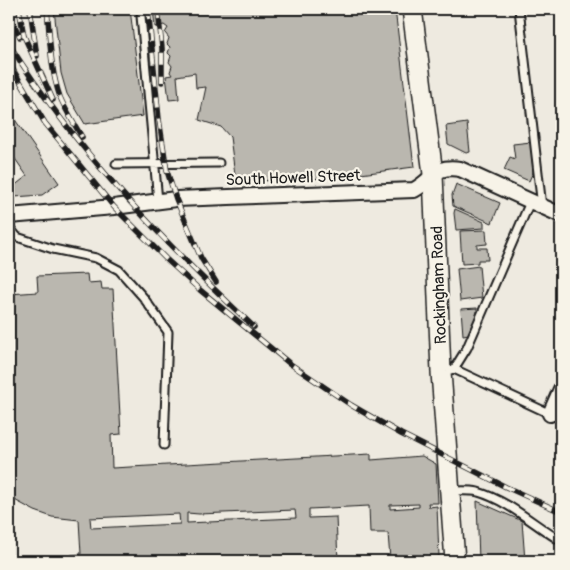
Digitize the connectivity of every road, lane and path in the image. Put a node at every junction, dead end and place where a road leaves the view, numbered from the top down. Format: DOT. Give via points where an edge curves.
graph roads {
  1 [pos="412,9"];
  2 [pos="518,9"];
  3 [pos="141,16"];
  4 [pos="219,162"];
  5 [pos="116,164"];
  6 [pos="155,164"];
  7 [pos="433,174"];
  8 [pos="158,201"];
  9 [pos="536,205"];
  10 [pos="561,215"];
  11 [pos="9,216"];
  12 [pos="9,227"];
  13 [pos="448,371"];
  14 [pos="561,389"];
  15 [pos="556,416"];
  16 [pos="164,445"];
  17 [pos="451,492"];
  18 [pos="561,541"];
  19 [pos="455,561"];
  1 -- 7 [label="street, Rockingham Road"];
  2 -- 9 [label="lane"];
  3 -- 6 [label="lane"];
  4 -- 6 [label="lane"];
  5 -- 6 [label="lane"];
  6 -- 8 [label="lane"];
  7 -- 8 [label="street, South Howell Street" via="414,190"];
  7 -- 9 [label="street, South Howell Street" via="449,167 460,169"];
  7 -- 13 [label="street, Rockingham Road"];
  8 -- 11 [label="street, South Howell Street"];
  9 -- 10 [label="street, South Howell Street"];
  9 -- 13 [label="lane" via="467,348"];
  12 -- 16 [label="lane" via="17,237 96,258 119,270 168,332"];
  13 -- 15 [label="lane"];
  13 -- 17 [label="street, Rockingham Road"];
  14 -- 15 [label="street"];
  17 -- 18 [label="lane" via="476,491 497,500"];
  17 -- 19 [label="street, Rockingham Road"];
}
